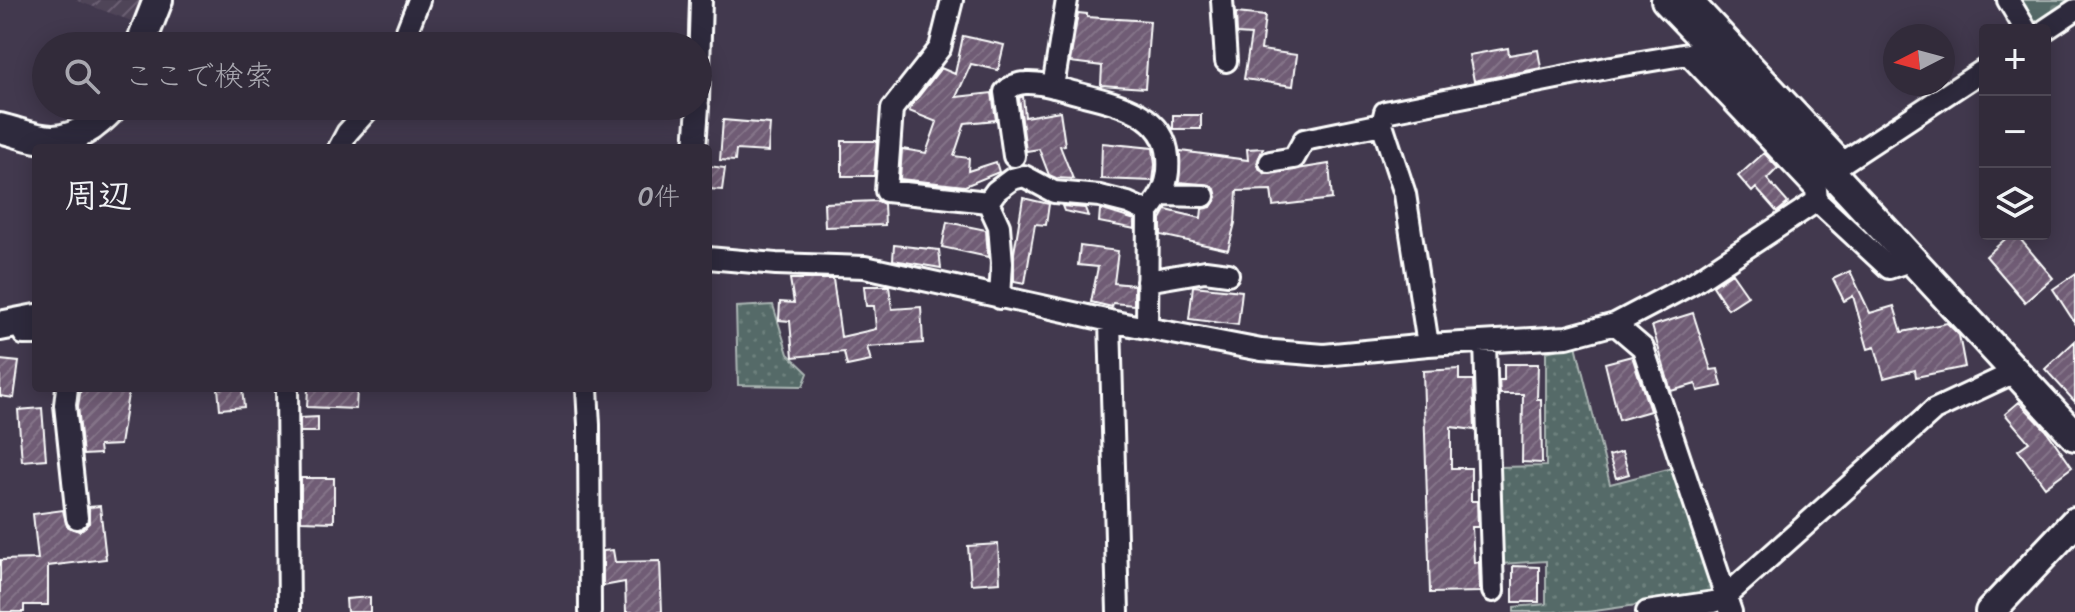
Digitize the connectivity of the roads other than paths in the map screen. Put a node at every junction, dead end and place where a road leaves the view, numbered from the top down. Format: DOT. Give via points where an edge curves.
graph roads {
  1 [pos="158,0"];
  2 [pos="419,0"];
  3 [pos="701,0"];
  4 [pos="952,0"];
  5 [pos="1067,0"];
  6 [pos="1222,0"];
  7 [pos="1666,0"];
  8 [pos="1692,0"];
  9 [pos="2008,0"];
  10 [pos="2075,10"];
  11 [pos="2022,24"];
  12 [pos="2051,26"];
  13 [pos="145,32"];
  14 [pos="406,32"];
  15 [pos="700,32"];
  16 [pos="1226,61"];
  17 [pos="1979,73"];
  18 [pos="1053,87"];
  19 [pos="99,120"];
  20 [pos="359,120"];
  21 [pos="697,120"];
  22 [pos="1382,124"];
  23 [pos="0,128"];
  24 [pos="55,144"];
  25 [pos="341,144"];
  26 [pos="695,144"];
  27 [pos="1014,156"];
  28 [pos="1270,162"];
  29 [pos="1837,166"];
  30 [pos="1163,195"];
  31 [pos="1204,196"];
  32 [pos="1817,201"];
  33 [pos="988,202"];
  34 [pos="1148,212"];
  35 [pos="712,258"];
  36 [pos="1913,260"];
  37 [pos="1228,274"];
  38 [pos="1147,281"];
  39 [pos="1000,298"];
  40 [pos="1110,321"];
  41 [pos="1615,324"];
  42 [pos="1147,328"];
  43 [pos="1485,343"];
  44 [pos="1428,345"];
  45 [pos="2017,371"];
  46 [pos="67,392"];
  47 [pos="287,392"];
  48 [pos="587,392"];
  49 [pos="2075,436"];
  50 [pos="77,518"];
  51 [pos="2075,522"];
  52 [pos="1493,591"];
  53 [pos="1728,604"];
  54 [pos="289,612"];
  55 [pos="590,612"];
  56 [pos="1118,612"];
  57 [pos="1647,612"];
  58 [pos="1990,612"];
  1 -- 13 [label="street"];
  2 -- 14 [label="street"];
  3 -- 15 [label="street"];
  4 -- 33 [label="street" via="940,48 892,109 886,191"];
  5 -- 18 [label="street"];
  6 -- 16 [label="street"];
  7 -- 29 [label="street"];
  8 -- 29 [label="street"];
  9 -- 11 [label="street"];
  10 -- 12 [label="street"];
  17 -- 29 [label="street"];
  18 -- 27 [label="street" via="1027,83 1005,92"];
  18 -- 30 [label="street" via="1113,103 1158,127 1168,147"];
  19 -- 24 [label="street"];
  20 -- 25 [label="street"];
  21 -- 26 [label="street"];
  22 -- 28 [label="street" via="1304,140 1294,158"];
  22 -- 32 [label="street" via="1385,112 1688,54 1816,189"];
  22 -- 44 [label="street" via="1405,194"];
  23 -- 24 [label="street"];
  29 -- 36 [label="street"];
  30 -- 31 [label="street"];
  30 -- 34 [label="street"];
  32 -- 36 [label="street" via="1889,268"];
  32 -- 41 [label="street" via="1693,283"];
  33 -- 34 [label="street" via="1012,179 1024,176 1054,192 1100,196"];
  33 -- 39 [label="street" via="999,226"];
  34 -- 38 [label="street"];
  35 -- 39 [label="street" via="865,267"];
  36 -- 45 [label="street"];
  37 -- 38 [label="street" via="1205,271"];
  38 -- 42 [label="street"];
  39 -- 40 [label="street"];
  40 -- 42 [label="street"];
  40 -- 56 [label="street"];
  41 -- 43 [label="street" via="1567,337"];
  41 -- 53 [label="street" via="1643,348"];
  42 -- 44 [label="street" via="1261,350 1324,355"];
  43 -- 44 [label="street"];
  43 -- 52 [label="street"];
  45 -- 49 [label="street"];
  45 -- 53 [label="street" via="1934,410"];
  46 -- 50 [label="street"];
  47 -- 54 [label="street"];
  48 -- 55 [label="street"];
  51 -- 58 [label="street"];
  53 -- 57 [label="street"];
}
